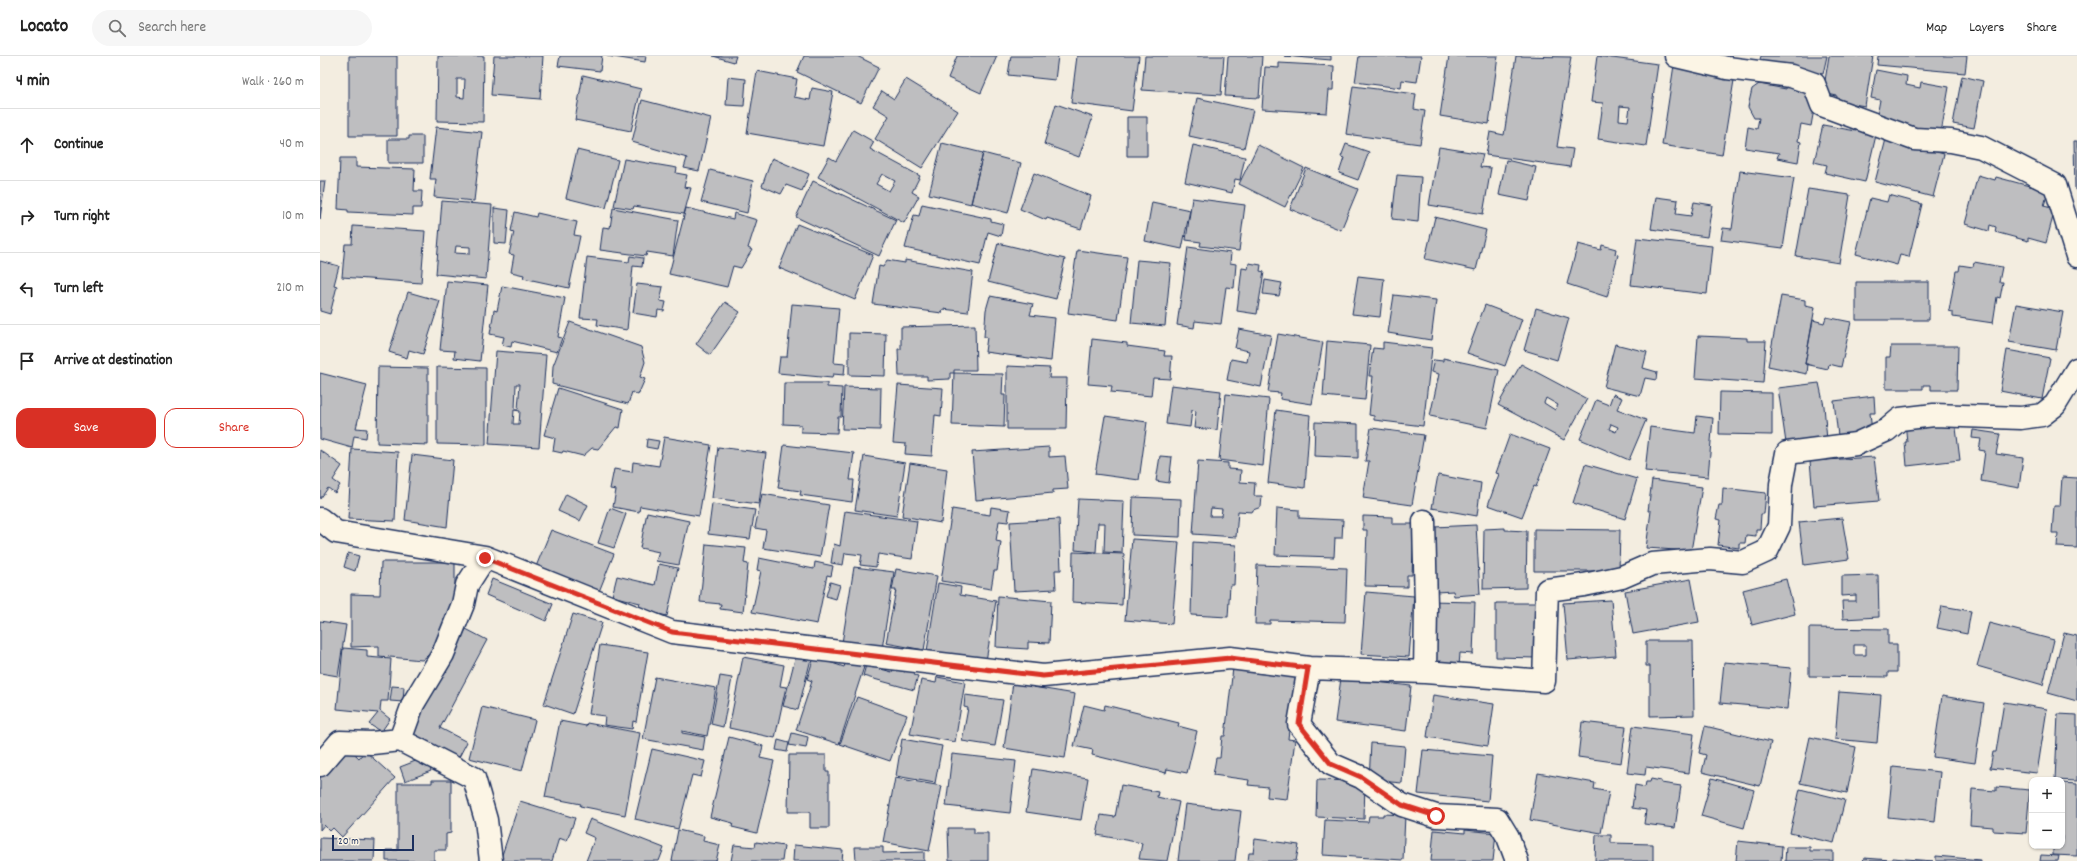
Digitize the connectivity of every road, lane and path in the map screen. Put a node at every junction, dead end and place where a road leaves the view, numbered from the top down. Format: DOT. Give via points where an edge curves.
graph roads {
  1 [pos="1676,56"];
  2 [pos="2077,256"];
  3 [pos="2077,369"];
  4 [pos="320,519"];
  5 [pos="1424,520"];
  6 [pos="485,558"];
  7 [pos="1308,668"];
  8 [pos="1424,672"];
  9 [pos="400,740"];
  10 [pos="320,765"];
  11 [pos="491,861"];
  12 [pos="1518,861"];
  1 -- 2 [label="street" via="1727,68 1790,76 1814,84 1822,105 1914,139 1951,141 1981,147 2056,185"];
  3 -- 8 [label="street" via="2055,405 2042,415 2021,418 1934,414 1900,419 1887,430 1856,444 1787,453 1781,484 1779,526 1767,551 1743,562 1710,559 1652,564 1622,577 1547,590 1544,682"];
  4 -- 6 [label="street" via="336,532"];
  5 -- 8 [label="street"];
  6 -- 7 [label="street" via="672,632 1043,676 1230,658"];
  6 -- 9 [label="street" via="467,585 463,604 443,654 413,704"];
  7 -- 8 [label="street"];
  7 -- 12 [label="street" via="1299,724 1331,764 1361,777 1402,805 1436,816 1497,819"];
  9 -- 10 [label="street" via="372,743 340,742"];
  9 -- 11 [label="street" via="474,778 486,820"];
}
